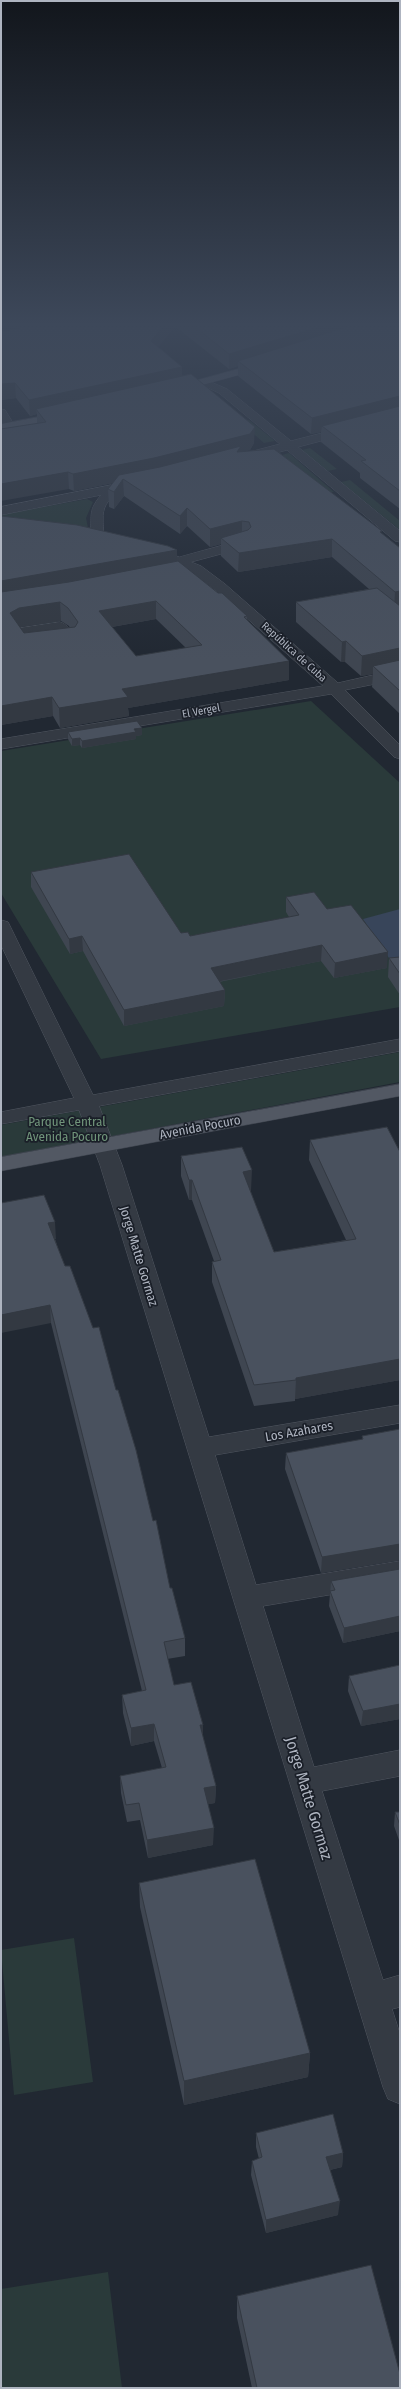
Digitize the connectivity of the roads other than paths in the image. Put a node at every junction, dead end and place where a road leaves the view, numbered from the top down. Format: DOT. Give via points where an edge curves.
graph roads {
  1 [pos="279,438"];
  2 [pos="316,438"];
  3 [pos="288,446"];
  4 [pos="232,460"];
  5 [pos="149,482"];
  6 [pos="114,489"];
  7 [pos="1,511"];
  8 [pos="97,535"];
  9 [pos="400,538"];
  10 [pos="242,544"];
  11 [pos="136,545"];
  12 [pos="180,561"];
  13 [pos="196,569"];
  14 [pos="173,574"];
  15 [pos="32,616"];
  16 [pos="40,629"];
  17 [pos="400,674"];
  18 [pos="335,688"];
  19 [pos="1,744"];
  20 [pos="400,754"];
  21 [pos="1,926"];
  22 [pos="400,1045"];
  23 [pos="399,1092"];
  24 [pos="87,1103"];
  25 [pos="1,1118"];
  26 [pos="104,1145"];
  27 [pos="1,1164"];
  28 [pos="400,1414"];
  29 [pos="199,1448"];
  30 [pos="400,1572"];
  31 [pos="246,1598"];
  32 [pos="400,1763"];
  33 [pos="304,1782"];
  34 [pos="386,1994"];
  35 [pos="400,2087"];
  1 -- 3 [label="street"];
  2 -- 3 [label="street"];
  3 -- 4 [label="street"];
  3 -- 9 [label="street"];
  5 -- 6 [label="street"];
  6 -- 7 [label="street"];
  6 -- 8 [label="street" via="96,513"];
  10 -- 12 [label="street"];
  11 -- 12 [label="street, República de Cuba"];
  12 -- 13 [label="street, República de Cuba"];
  13 -- 14 [label="street"];
  13 -- 18 [label="street, República de Cuba" via="220,586"];
  15 -- 16 [label="street"];
  17 -- 18 [label="street, El Vergel"];
  18 -- 19 [label="street, El Vergel"];
  18 -- 20 [label="street, República de Cuba"];
  21 -- 24 [label="street, Jorge Matte Gormaz"];
  22 -- 24 [label="street"];
  23 -- 26 [label="main road, Avenida Pocuro"];
  24 -- 25 [label="street"];
  24 -- 26 [label="street, Jorge Matte Gormaz"];
  26 -- 27 [label="main road, Avenida Pocuro"];
  26 -- 29 [label="street, Jorge Matte Gormaz"];
  28 -- 29 [label="street, Los Azahares"];
  29 -- 31 [label="street, Jorge Matte Gormaz"];
  30 -- 31 [label="street"];
  31 -- 33 [label="street, Jorge Matte Gormaz"];
  32 -- 33 [label="street"];
  33 -- 34 [label="street, Jorge Matte Gormaz"];
  34 -- 35 [label="street, Jorge Matte Gormaz"];
}
